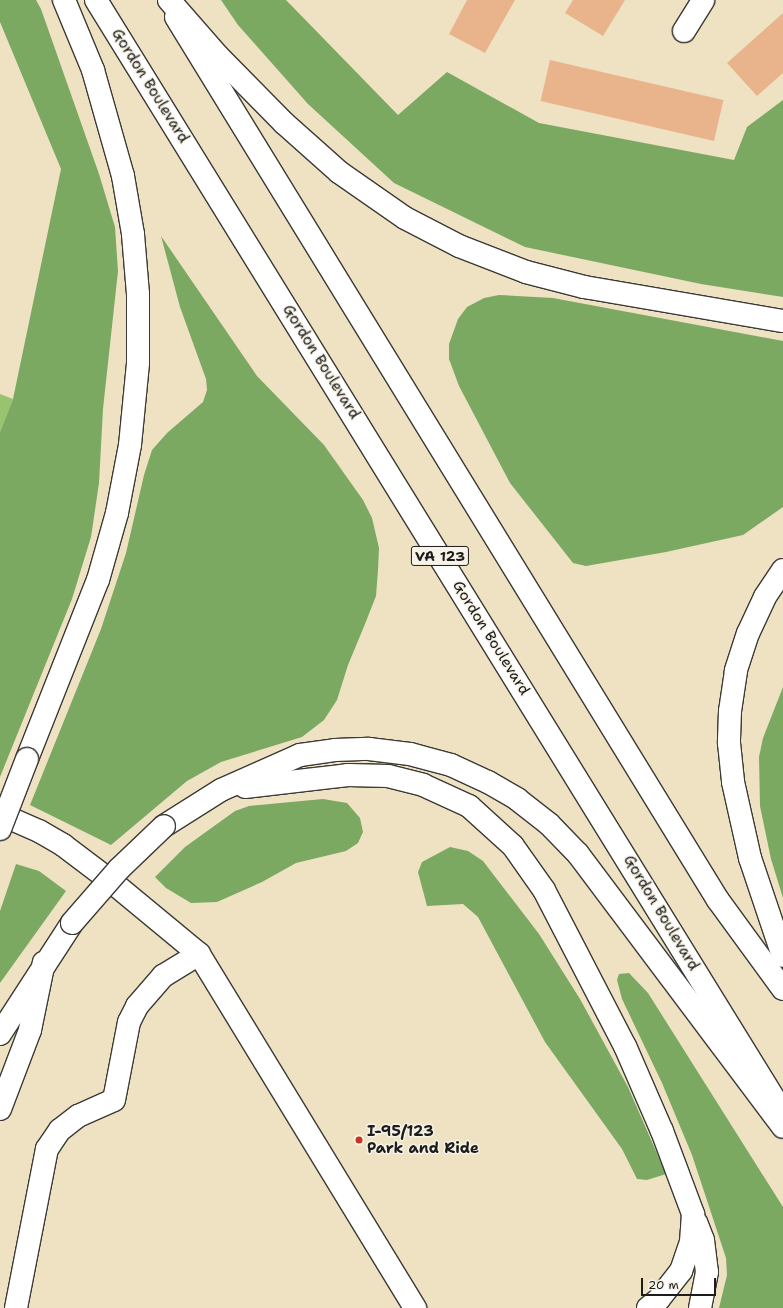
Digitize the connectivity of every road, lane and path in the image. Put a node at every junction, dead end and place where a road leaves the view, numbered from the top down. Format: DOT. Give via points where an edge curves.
graph roads {
  1 [pos="64,0"];
  2 [pos="96,0"];
  3 [pos="165,0"];
  4 [pos="169,0"];
  5 [pos="703,0"];
  6 [pos="684,31"];
  7 [pos="783,321"];
  8 [pos="783,570"];
  9 [pos="220,790"];
  10 [pos="0,814"];
  11 [pos="0,829"];
  12 [pos="199,954"];
  13 [pos="783,956"];
  14 [pos="44,962"];
  15 [pos="783,989"];
  16 [pos="0,1034"];
  17 [pos="0,1109"];
  18 [pos="783,1113"];
  19 [pos="783,1127"];
  20 [pos="693,1214"];
  21 [pos="16,1308"];
  22 [pos="415,1308"];
  23 [pos="648,1308"];
  24 [pos="700,1308"];
  1 -- 11 [label="main road, bridge" via="92,70 123,176 133,234 138,294 138,363 130,446 117,513 98,580"];
  2 -- 18 [label="main road, Gordon Boulevard / VA 123"];
  3 -- 15 [label="main road" via="718,900"];
  4 -- 7 [label="main road" via="218,56 284,123 339,172 405,218 458,246 534,274 584,287"];
  5 -- 6 [label="main road"];
  8 -- 13 [label="main road" via="762,603 748,633 736,671 730,711 729,743 733,782 750,858"];
  9 -- 14 [label="main road, bridge" via="164,826 119,869 72,923"];
  9 -- 19 [label="main road" via="300,755 335,750 369,750 410,754 451,765 517,799 550,824 578,854"];
  9 -- 20 [label="main road" via="348,775 388,776 423,785 474,811 513,846 544,890 625,1046 662,1131"];
  10 -- 12 [label="main road" via="63,845"];
  12 -- 21 [label="main road" via="163,976 137,1006 129,1022 114,1100 78,1116 60,1130 46,1149"];
  12 -- 22 [label="main road"];
  14 -- 16 [label="main road"];
  14 -- 17 [label="main road" via="30,1030"];
  20 -- 23 [label="main road" via="691,1242 681,1271 663,1295"];
  20 -- 24 [label="main road" via="703,1240 707,1272"];
}
